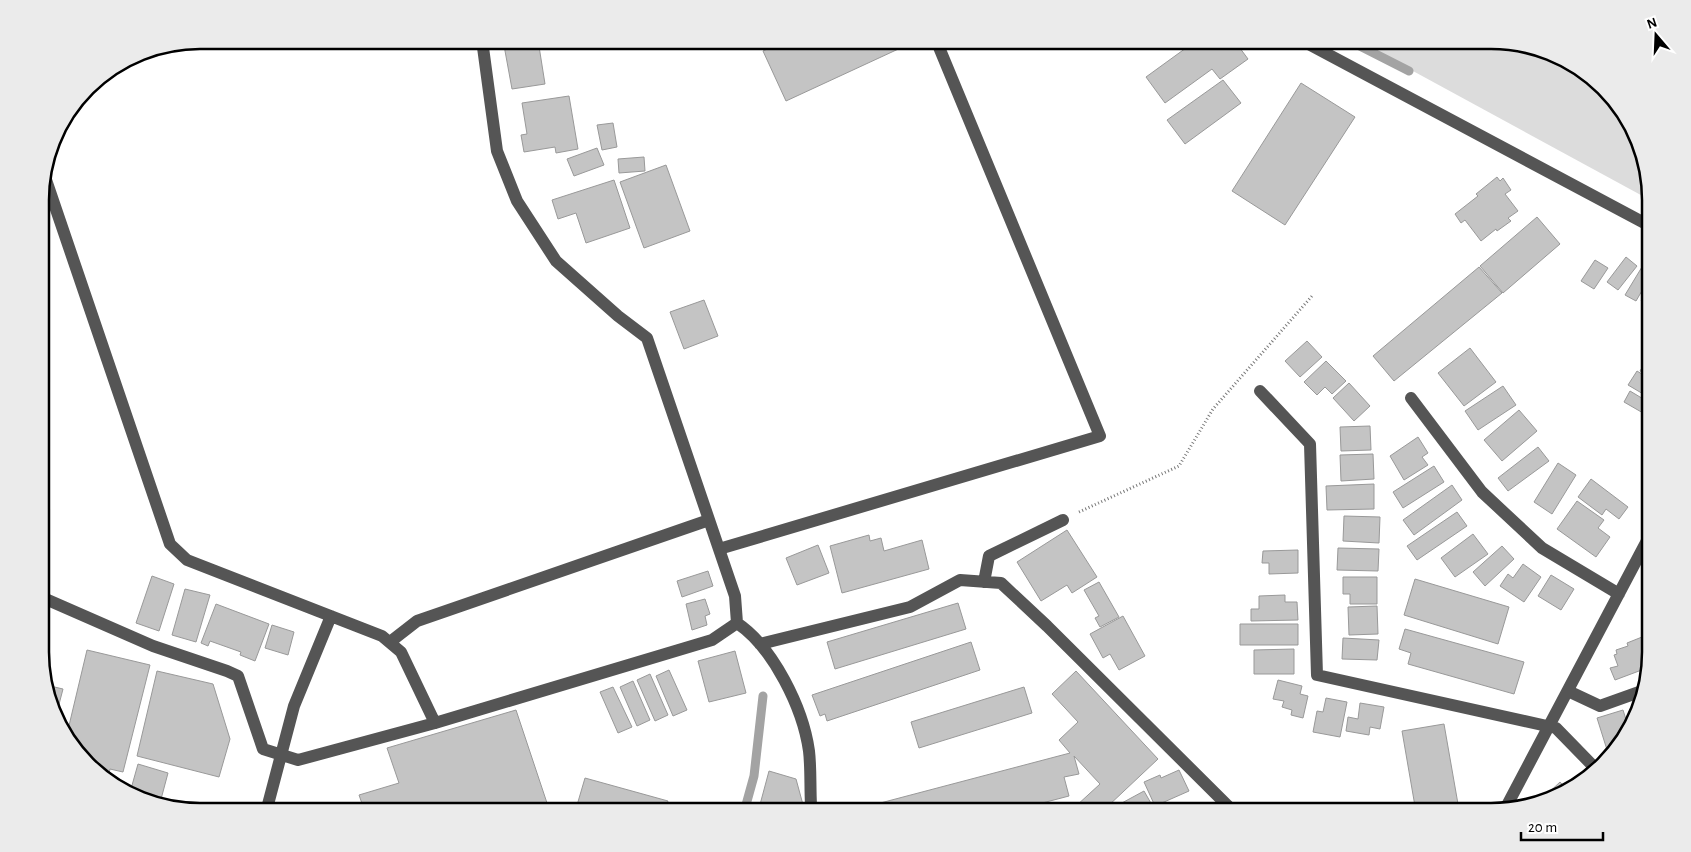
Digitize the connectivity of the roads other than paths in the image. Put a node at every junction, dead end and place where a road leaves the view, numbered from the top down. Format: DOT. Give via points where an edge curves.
graph roads {
  1 [pos="483,49"];
  2 [pos="940,49"];
  3 [pos="1318,49"];
  4 [pos="49,189"];
  5 [pos="1642,222"];
  6 [pos="1260,391"];
  7 [pos="1411,398"];
  8 [pos="709,520"];
  9 [pos="1063,520"];
  10 [pos="719,549"];
  11 [pos="1642,550"];
  12 [pos="984,582"];
  13 [pos="1619,594"];
  14 [pos="49,600"];
  15 [pos="331,616"];
  16 [pos="737,623"];
  17 [pos="390,642"];
  18 [pos="760,644"];
  19 [pos="1568,691"];
  20 [pos="1636,693"];
  21 [pos="435,723"];
  22 [pos="1549,726"];
  23 [pos="281,755"];
  24 [pos="1592,765"];
  25 [pos="1509,802"];
  26 [pos="268,803"];
  27 [pos="811,803"];
  28 [pos="1225,803"];
  1 -- 8 [label="street" via="497,152 517,201 556,260 618,316 648,338"];
  2 -- 10 [label="street" via="1100,436"];
  3 -- 5 [label="street"];
  4 -- 15 [label="street" via="170,544 187,560"];
  6 -- 22 [label="street" via="1310,444 1317,675"];
  7 -- 13 [label="street" via="1482,492 1542,548"];
  8 -- 10 [label="street"];
  8 -- 17 [label="street" via="417,621"];
  9 -- 12 [label="street" via="989,556"];
  10 -- 16 [label="street" via="735,596"];
  11 -- 13 [label="street"];
  12 -- 18 [label="street" via="960,580 910,607"];
  12 -- 28 [label="street" via="1001,583"];
  13 -- 19 [label="street"];
  14 -- 23 [label="street" via="153,646 238,676 263,749"];
  15 -- 17 [label="street"];
  15 -- 23 [label="street" via="294,706"];
  16 -- 18 [label="street"];
  16 -- 21 [label="street" via="712,640"];
  17 -- 21 [label="street" via="401,652"];
  18 -- 27 [label="street" via="785,681 800,713 809,751"];
  19 -- 20 [label="street" via="1600,706"];
  19 -- 22 [label="street"];
  21 -- 23 [label="street" via="298,760"];
  22 -- 24 [label="street" via="1556,728"];
  22 -- 25 [label="street"];
  23 -- 26 [label="street"];
}
